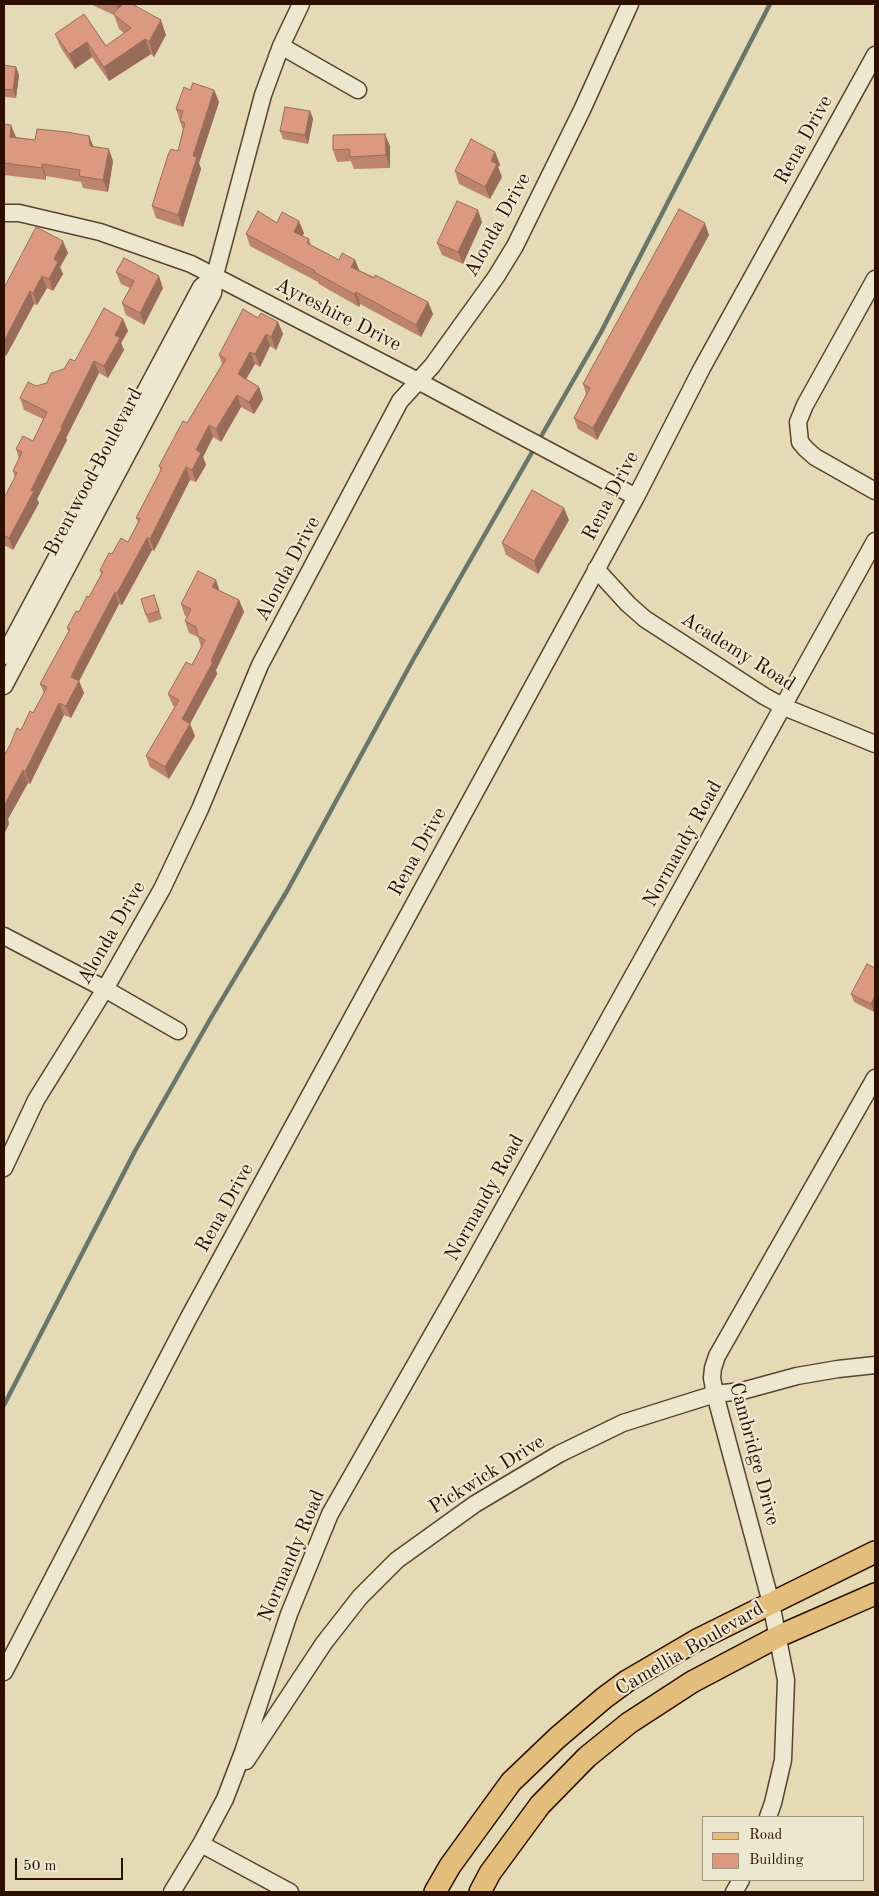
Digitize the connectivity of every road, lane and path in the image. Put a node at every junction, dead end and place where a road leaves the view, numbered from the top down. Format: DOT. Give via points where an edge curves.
graph roads {
  1 [pos="302,4"];
  2 [pos="630,4"];
  3 [pos="281,46"];
  4 [pos="875,55"];
  5 [pos="358,90"];
  6 [pos="4,213"];
  7 [pos="215,275"];
  8 [pos="875,279"];
  9 [pos="418,381"];
  10 [pos="875,491"];
  11 [pos="636,497"];
  12 [pos="875,541"];
  13 [pos="596,569"];
  14 [pos="4,656"];
  15 [pos="4,686"];
  16 [pos="784,707"];
  17 [pos="875,744"];
  18 [pos="4,936"];
  19 [pos="105,989"];
  20 [pos="178,1032"];
  21 [pos="875,1078"];
  22 [pos="4,1168"];
  23 [pos="875,1365"];
  24 [pos="715,1394"];
  25 [pos="875,1552"];
  26 [pos="874,1595"];
  27 [pos="771,1603"];
  28 [pos="779,1636"];
  29 [pos="4,1672"];
  30 [pos="230,1786"];
  31 [pos="768,1816"];
  32 [pos="201,1844"];
  33 [pos="740,1881"];
  34 [pos="172,1892"];
  35 [pos="290,1892"];
  36 [pos="435,1892"];
  37 [pos="480,1892"];
  38 [pos="734,1892"];
  1 -- 3 [label="street, Brentwood Boulevard"];
  2 -- 9 [label="street, Alonda Drive" via="515,246 496,277"];
  3 -- 5 [label="street"];
  3 -- 7 [label="street, Brentwood Boulevard" via="263,95"];
  4 -- 11 [label="street, Rena Drive" via="702,368"];
  6 -- 7 [label="street, Ayreshire Drive" via="18,213 100,232"];
  7 -- 9 [label="street, Ayreshire Drive"];
  7 -- 14 [label="street, Brentwood Boulevard" via="201,286"];
  7 -- 15 [label="street, Brentwood Boulevard" via="212,293"];
  8 -- 10 [label="street" via="798,422 799,435 806,449"];
  9 -- 11 [label="street, Ayreshire Drive"];
  9 -- 19 [label="street, Alonda Drive" via="400,401 260,665 175,862"];
  11 -- 13 [label="street, Rena Drive"];
  12 -- 16 [label="street, Normandy Road"];
  13 -- 16 [label="street, Academy Road" via="645,619"];
  13 -- 29 [label="street, Rena Drive" via="197,1302"];
  16 -- 17 [label="street, Academy Road"];
  16 -- 30 [label="street, Normandy Road" via="330,1514 289,1614"];
  18 -- 19 [label="street"];
  19 -- 20 [label="street"];
  19 -- 22 [label="street, Alonda Drive" via="36,1100"];
  21 -- 24 [label="street, Cambridge Drive" via="717,1356 712,1378"];
  23 -- 24 [label="street, Pickwick Drive" via="797,1376 742,1391"];
  24 -- 27 [label="street, Cambridge Drive"];
  24 -- 30 [label="street, Pickwick Drive" via="623,1422 559,1454 475,1504 397,1560 360,1597 324,1643"];
  25 -- 27 [label="main road, Camellia Boulevard"];
  26 -- 28 [label="main road, Camellia Boulevard"];
  27 -- 28 [label="street, Cambridge Drive"];
  27 -- 36 [label="main road, Camellia Boulevard" via="652,1666 586,1713 511,1782 465,1844"];
  28 -- 31 [label="street, Cambridge Drive" via="786,1680 783,1760"];
  28 -- 37 [label="main road, Camellia Boulevard" via="656,1704 586,1757 540,1805 490,1873"];
  30 -- 32 [label="street, Normandy Road"];
  32 -- 34 [label="street, Normandy Road"];
  32 -- 35 [label="street"];
  33 -- 38 [label="street"];
}
